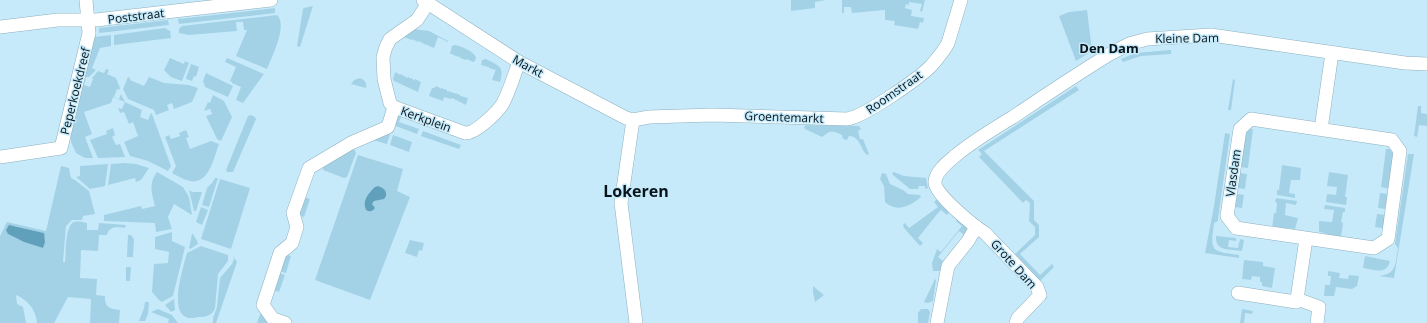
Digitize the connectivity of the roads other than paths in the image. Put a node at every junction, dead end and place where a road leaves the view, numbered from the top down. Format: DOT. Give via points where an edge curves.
graph roads {
  1 [pos="86,0"];
  2 [pos="271,0"];
  3 [pos="961,0"];
  4 [pos="425,2"];
  5 [pos="88,20"];
  6 [pos="0,27"];
  7 [pos="1332,53"];
  8 [pos="519,62"];
  9 [pos="1427,64"];
  10 [pos="394,107"];
  11 [pos="854,118"];
  12 [pos="633,120"];
  13 [pos="1321,129"];
  14 [pos="0,157"];
  15 [pos="976,227"];
  16 [pos="1306,239"];
  17 [pos="1238,293"];
  18 [pos="1297,299"];
  19 [pos="285,323"];
  20 [pos="636,323"];
  21 [pos="937,323"];
  22 [pos="1016,323"];
  23 [pos="1317,323"];
  1 -- 5 [label="street"];
  2 -- 5 [label="street, Poststraat"];
  3 -- 11 [label="street, Roomstraat" via="948,43 931,66"];
  4 -- 8 [label="street, Markt"];
  4 -- 10 [label="street, Kerkplein" via="417,20 390,39 383,57 384,79 390,103"];
  5 -- 6 [label="street, Poststraat" via="58,20"];
  5 -- 14 [label="street, Peperkoekdreef" via="90,33 61,148"];
  7 -- 9 [label="street, Kleine Dam"];
  7 -- 13 [label="street"];
  7 -- 15 [label="street, Kleine Dam" via="1211,35 1147,39 1118,49 969,145 939,172 934,184 938,193"];
  8 -- 10 [label="street, Kerkplein" via="503,104 473,132 465,133"];
  8 -- 12 [label="street, Markt"];
  10 -- 19 [label="street" via="388,127 351,143 309,168 294,213 297,227 292,243 280,253 263,305 274,319"];
  11 -- 12 [label="street, Groentemarkt" via="713,115"];
  12 -- 20 [label="street" via="621,203"];
  13 -- 16 [label="street, Vlasdam" via="1251,119 1240,129 1227,216 1236,228"];
  13 -- 16 [label="street, Vlasdam" via="1392,140 1400,151 1399,159 1388,239 1374,248"];
  15 -- 21 [label="street" via="948,266"];
  15 -- 22 [label="street, Grote Dam" via="985,233 1037,287 1040,294"];
  16 -- 18 [label="street"];
  17 -- 18 [label="street" via="1296,302"];
  18 -- 23 [label="street" via="1319,308"];
}
